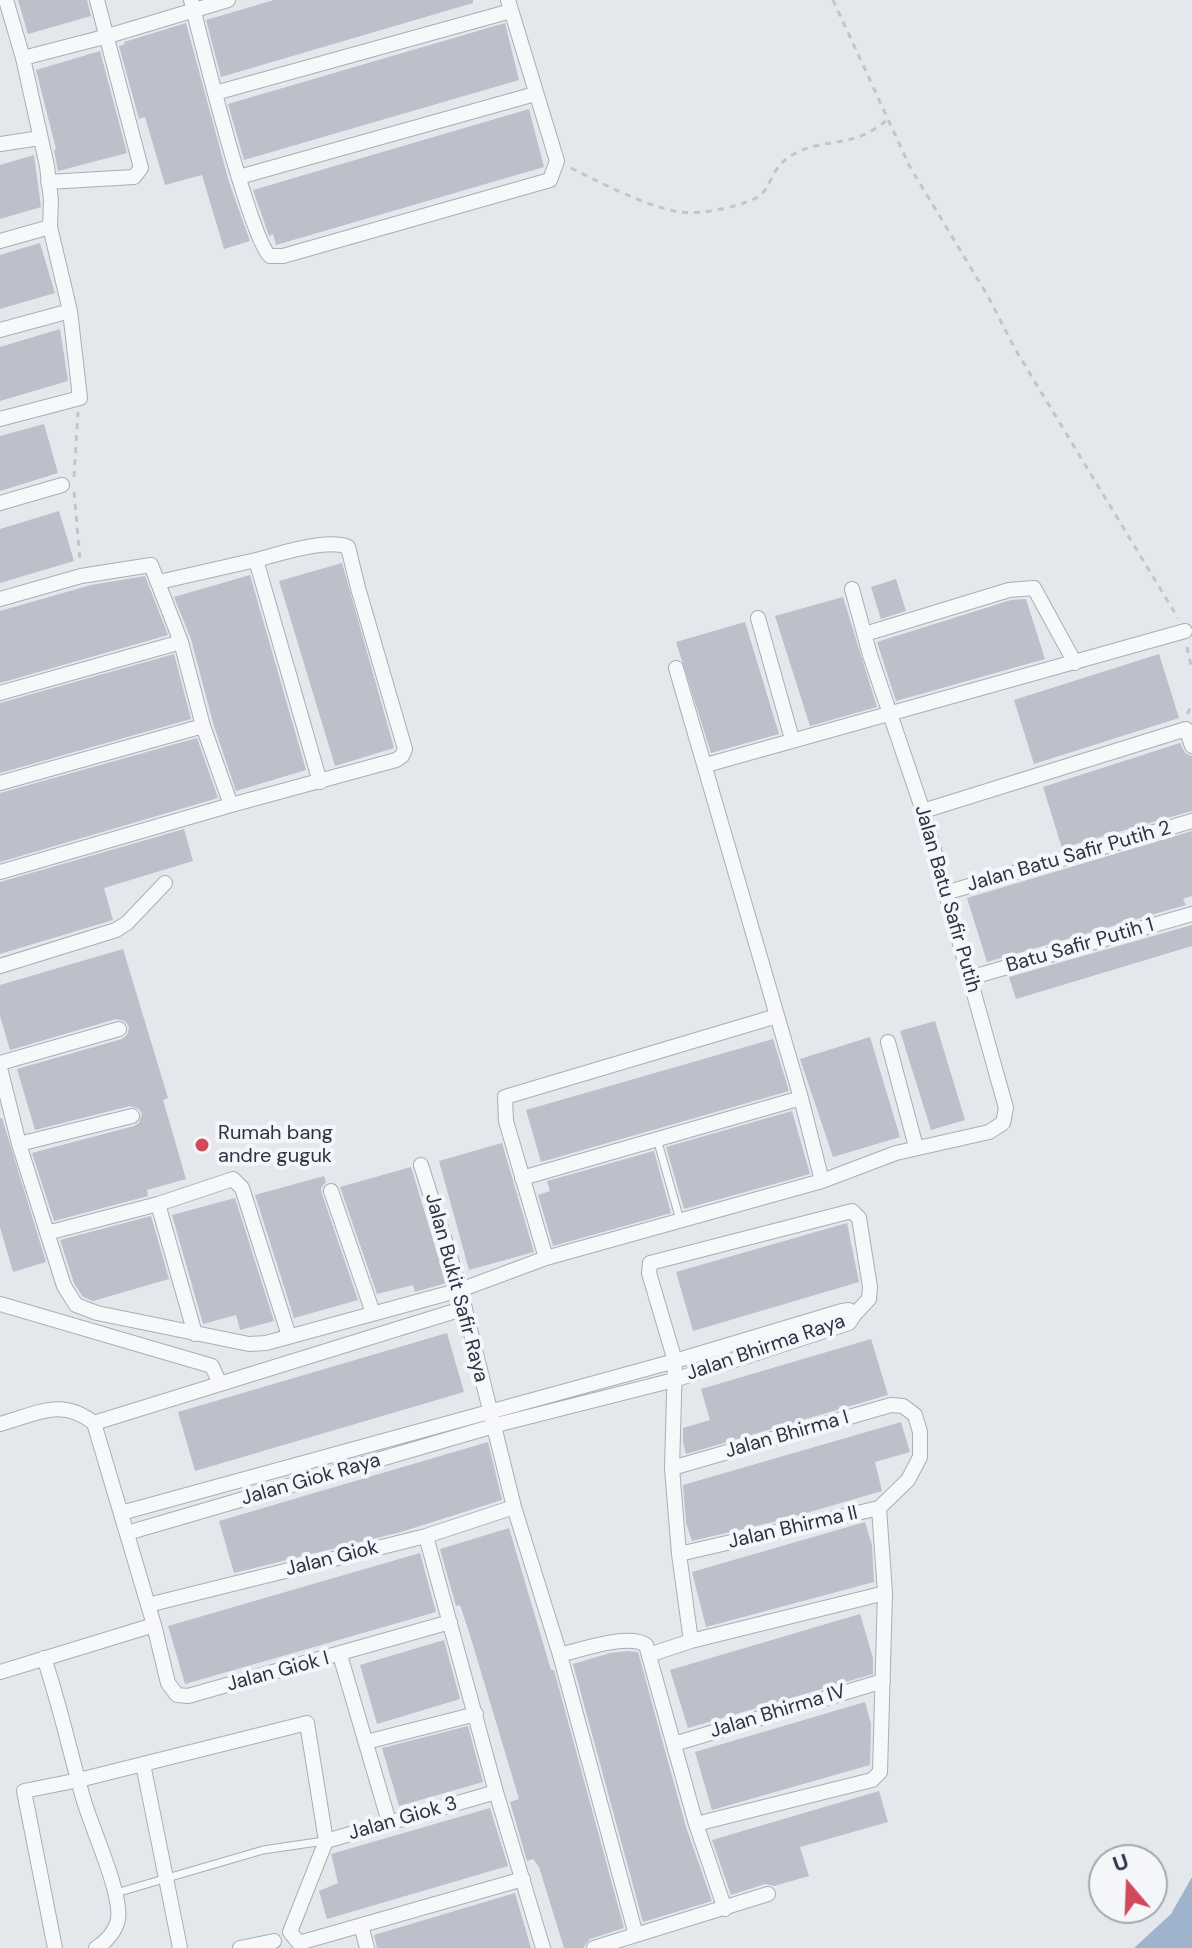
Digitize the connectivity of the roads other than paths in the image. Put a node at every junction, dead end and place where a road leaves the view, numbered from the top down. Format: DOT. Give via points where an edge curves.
graph roads {
  1 [pos="6,0"];
  2 [pos="97,0"];
  3 [pos="228,0"];
  4 [pos="192,5"];
  5 [pos="509,5"];
  6 [pos="108,36"];
  7 [pos="23,58"];
  8 [pos="215,93"];
  9 [pos="535,94"];
  10 [pos="40,138"];
  11 [pos="0,144"];
  12 [pos="239,177"];
  13 [pos="48,182"];
  14 [pos="50,227"];
  15 [pos="0,241"];
  16 [pos="70,311"];
  17 [pos="0,330"];
  18 [pos="0,419"];
  19 [pos="62,485"];
  20 [pos="0,503"];
  21 [pos="256,560"];
  22 [pos="159,582"];
  23 [pos="852,589"];
  24 [pos="0,599"];
  25 [pos="758,618"];
  26 [pos="1185,631"];
  27 [pos="865,634"];
  28 [pos="181,642"];
  29 [pos="1075,663"];
  30 [pos="676,668"];
  31 [pos="0,693"];
  32 [pos="891,714"];
  33 [pos="203,726"];
  34 [pos="792,739"];
  35 [pos="1192,746"];
  36 [pos="706,765"];
  37 [pos="320,782"];
  38 [pos="0,783"];
  39 [pos="231,805"];
  40 [pos="923,811"];
  41 [pos="1192,821"];
  42 [pos="0,872"];
  43 [pos="165,883"];
  44 [pos="945,893"];
  45 [pos="1192,914"];
  46 [pos="0,966"];
  47 [pos="969,978"];
  48 [pos="777,1016"];
  49 [pos="119,1029"];
  50 [pos="888,1042"];
  51 [pos="0,1065"];
  52 [pos="801,1098"];
  53 [pos="132,1116"];
  54 [pos="657,1139"];
  55 [pos="19,1144"];
  56 [pos="916,1147"];
  57 [pos="421,1165"];
  58 [pos="522,1178"];
  59 [pos="822,1181"];
  60 [pos="331,1191"];
  61 [pos="158,1204"];
  62 [pos="680,1220"];
  63 [pos="47,1233"];
  64 [pos="546,1258"];
  65 [pos="462,1299"];
  66 [pos="0,1304"];
  67 [pos="373,1313"];
  68 [pos="854,1315"];
  69 [pos="201,1336"];
  70 [pos="289,1336"];
  71 [pos="196,1358"];
  72 [pos="675,1361"];
  73 [pos="674,1380"];
  74 [pos="220,1384"];
  75 [pos="903,1406"];
  76 [pos="489,1411"];
  77 [pos="94,1423"];
  78 [pos="0,1424"];
  79 [pos="494,1427"];
  80 [pos="672,1468"];
  81 [pos="192,1494"];
  82 [pos="514,1507"];
  83 [pos="879,1508"];
  84 [pos="121,1513"];
  85 [pos="198,1513"];
  86 [pos="127,1533"];
  87 [pos="426,1536"];
  88 [pos="679,1554"];
  89 [pos="885,1593"];
  90 [pos="148,1605"];
  91 [pos="450,1622"];
  92 [pos="154,1625"];
  93 [pos="691,1641"];
  94 [pos="340,1655"];
  95 [pos="560,1655"];
  96 [pos="649,1655"];
  97 [pos="44,1658"];
  98 [pos="0,1672"];
  99 [pos="883,1681"];
  100 [pos="476,1714"];
  101 [pos="366,1742"];
  102 [pos="674,1744"];
  103 [pos="143,1764"];
  104 [pos="79,1780"];
  105 [pos="496,1792"];
  106 [pos="389,1822"];
  107 [pos="696,1824"];
  108 [pos="326,1841"];
  109 [pos="167,1879"];
  110 [pos="523,1879"];
  111 [pos="114,1893"];
  112 [pos="768,1894"];
  113 [pos="725,1909"];
  114 [pos="361,1925"];
  115 [pos="636,1935"];
  116 [pos="274,1941"];
  117 [pos="55,1948"];
  118 [pos="96,1948"];
  119 [pos="180,1948"];
  120 [pos="240,1948"];
  121 [pos="367,1948"];
  122 [pos="543,1948"];
  123 [pos="594,1948"];
  1 -- 7 [label="street"];
  2 -- 6 [label="street"];
  3 -- 4 [label="street"];
  4 -- 6 [label="street"];
  4 -- 8 [label="street"];
  5 -- 8 [label="street"];
  5 -- 9 [label="street"];
  6 -- 7 [label="street"];
  6 -- 13 [label="street" via="141,168 134,177"];
  7 -- 10 [label="street"];
  8 -- 12 [label="street"];
  9 -- 12 [label="street"];
  9 -- 12 [label="street" via="557,161 545,183 283,256 267,255 261,246"];
  10 -- 11 [label="street"];
  10 -- 13 [label="street"];
  13 -- 14 [label="street"];
  14 -- 15 [label="street"];
  14 -- 16 [label="street"];
  16 -- 17 [label="street"];
  16 -- 18 [label="street" via="80,398"];
  19 -- 20 [label="street"];
  21 -- 22 [label="street"];
  21 -- 37 [label="street"];
  21 -- 37 [label="street" via="322,545 350,549 405,749 396,760"];
  22 -- 24 [label="street" via="147,563"];
  22 -- 28 [label="street"];
  23 -- 27 [label="street, Jalan Batu Safir Putih"];
  25 -- 34 [label="street"];
  26 -- 29 [label="street"];
  27 -- 29 [label="street" via="1009,590 1034,588"];
  27 -- 32 [label="street, Jalan Batu Safir Putih"];
  28 -- 31 [label="street"];
  28 -- 33 [label="street"];
  29 -- 32 [label="street"];
  30 -- 36 [label="street"];
  32 -- 34 [label="street"];
  32 -- 40 [label="street, Jalan Batu Safir Putih"];
  33 -- 38 [label="street"];
  33 -- 39 [label="street"];
  34 -- 36 [label="street"];
  35 -- 40 [label="street" via="1186,729"];
  36 -- 48 [label="street"];
  37 -- 39 [label="street"];
  39 -- 42 [label="street"];
  40 -- 44 [label="street, Jalan Batu Safir Putih"];
  41 -- 44 [label="street, Jalan Batu Safir Putih 2"];
  43 -- 46 [label="street" via="116,930"];
  44 -- 47 [label="street, Jalan Batu Safir Putih"];
  45 -- 47 [label="street, Batu Safir Putih 1"];
  47 -- 56 [label="street, Jalan Batu Safir Putih" via="1006,1116 989,1132"];
  48 -- 52 [label="street"];
  48 -- 58 [label="street" via="505,1097"];
  49 -- 51 [label="street"];
  50 -- 56 [label="street"];
  51 -- 55 [label="street"];
  52 -- 54 [label="street"];
  52 -- 59 [label="street"];
  53 -- 55 [label="street"];
  54 -- 58 [label="street"];
  54 -- 62 [label="lane"];
  55 -- 63 [label="street"];
  56 -- 59 [label="street"];
  57 -- 65 [label="street, Jalan Bukit Safir Raya"];
  58 -- 64 [label="street"];
  59 -- 62 [label="street"];
  60 -- 67 [label="street"];
  61 -- 63 [label="street"];
  61 -- 69 [label="street"];
  61 -- 70 [label="street" via="233,1179 239,1183"];
  62 -- 64 [label="street"];
  63 -- 69 [label="street" via="64,1286 76,1305"];
  64 -- 65 [label="street"];
  65 -- 67 [label="street"];
  65 -- 74 [label="street"];
  65 -- 76 [label="street, Jalan Bukit Safir Raya"];
  66 -- 71 [label="street"];
  67 -- 70 [label="street"];
  68 -- 72 [label="street, Jalan Bhirma Raya" via="842,1311"];
  68 -- 72 [label="street" via="869,1299 870,1287 859,1218 852,1211 650,1263"];
  68 -- 73 [label="street, Jalan Bhirma Raya" via="849,1323"];
  69 -- 70 [label="street" via="257,1345"];
  69 -- 71 [label="street"];
  71 -- 74 [label="street" via="212,1366"];
  72 -- 73 [label="street"];
  72 -- 76 [label="street, Jalan Bhirma Raya"];
  73 -- 79 [label="street, Jalan Bhirma Raya"];
  73 -- 80 [label="street"];
  74 -- 77 [label="street"];
  75 -- 80 [label="street, Jalan Bhirma I" via="891,1405"];
  75 -- 83 [label="street, Jalan Bhirma II" via="915,1415 920,1457 908,1480"];
  76 -- 79 [label="street, Jalan Bukit Safir Raya"];
  76 -- 81 [label="street, Jalan Giok Raya"];
  77 -- 78 [label="street" via="79,1411 55,1408"];
  77 -- 84 [label="street"];
  79 -- 82 [label="street, Jalan Bukit Safir Raya"];
  79 -- 85 [label="street, Jalan Giok Raya"];
  80 -- 88 [label="street"];
  81 -- 84 [label="street, Jalan Giok Raya"];
  81 -- 85 [label="street"];
  82 -- 87 [label="street, Jalan Giok"];
  82 -- 95 [label="street, Jalan Bukit Safir Raya"];
  83 -- 88 [label="street, Jalan Bhirma II"];
  83 -- 89 [label="street"];
  84 -- 86 [label="street"];
  85 -- 86 [label="street, Jalan Giok Raya"];
  86 -- 90 [label="street"];
  87 -- 90 [label="street, Jalan Giok"];
  87 -- 91 [label="street"];
  88 -- 93 [label="street"];
  89 -- 93 [label="street"];
  89 -- 99 [label="street"];
  90 -- 92 [label="street"];
  91 -- 94 [label="street, Jalan Giok I"];
  91 -- 100 [label="street"];
  92 -- 94 [label="street, Jalan Giok I" via="168,1683 181,1697"];
  92 -- 97 [label="street"];
  93 -- 96 [label="street"];
  94 -- 101 [label="street"];
  95 -- 96 [label="street" via="634,1639 646,1645"];
  95 -- 115 [label="street, Jalan Bukit Safir Raya"];
  96 -- 102 [label="street"];
  97 -- 98 [label="street"];
  97 -- 104 [label="street"];
  99 -- 102 [label="street, Jalan Bhirma IV"];
  99 -- 107 [label="street" via="880,1772 872,1780"];
  100 -- 101 [label="street"];
  100 -- 105 [label="street"];
  101 -- 106 [label="street"];
  102 -- 107 [label="street"];
  103 -- 104 [label="street"];
  103 -- 108 [label="street" via="307,1723"];
  103 -- 109 [label="street"];
  104 -- 111 [label="street"];
  104 -- 117 [label="street" via="24,1791"];
  105 -- 106 [label="street, Jalan Giok 3"];
  105 -- 110 [label="street"];
  106 -- 108 [label="street, Jalan Giok 3"];
  107 -- 113 [label="street"];
  108 -- 109 [label="lane" via="263,1850"];
  108 -- 114 [label="street, Jalan Giok 3" via="292,1924 292,1938 299,1943"];
  109 -- 111 [label="lane"];
  109 -- 119 [label="street"];
  110 -- 114 [label="street"];
  110 -- 122 [label="street"];
  111 -- 118 [label="street" via="117,1925"];
  112 -- 113 [label="street"];
  113 -- 115 [label="street"];
  114 -- 121 [label="street"];
  115 -- 123 [label="street"];
  116 -- 120 [label="street"];
}
